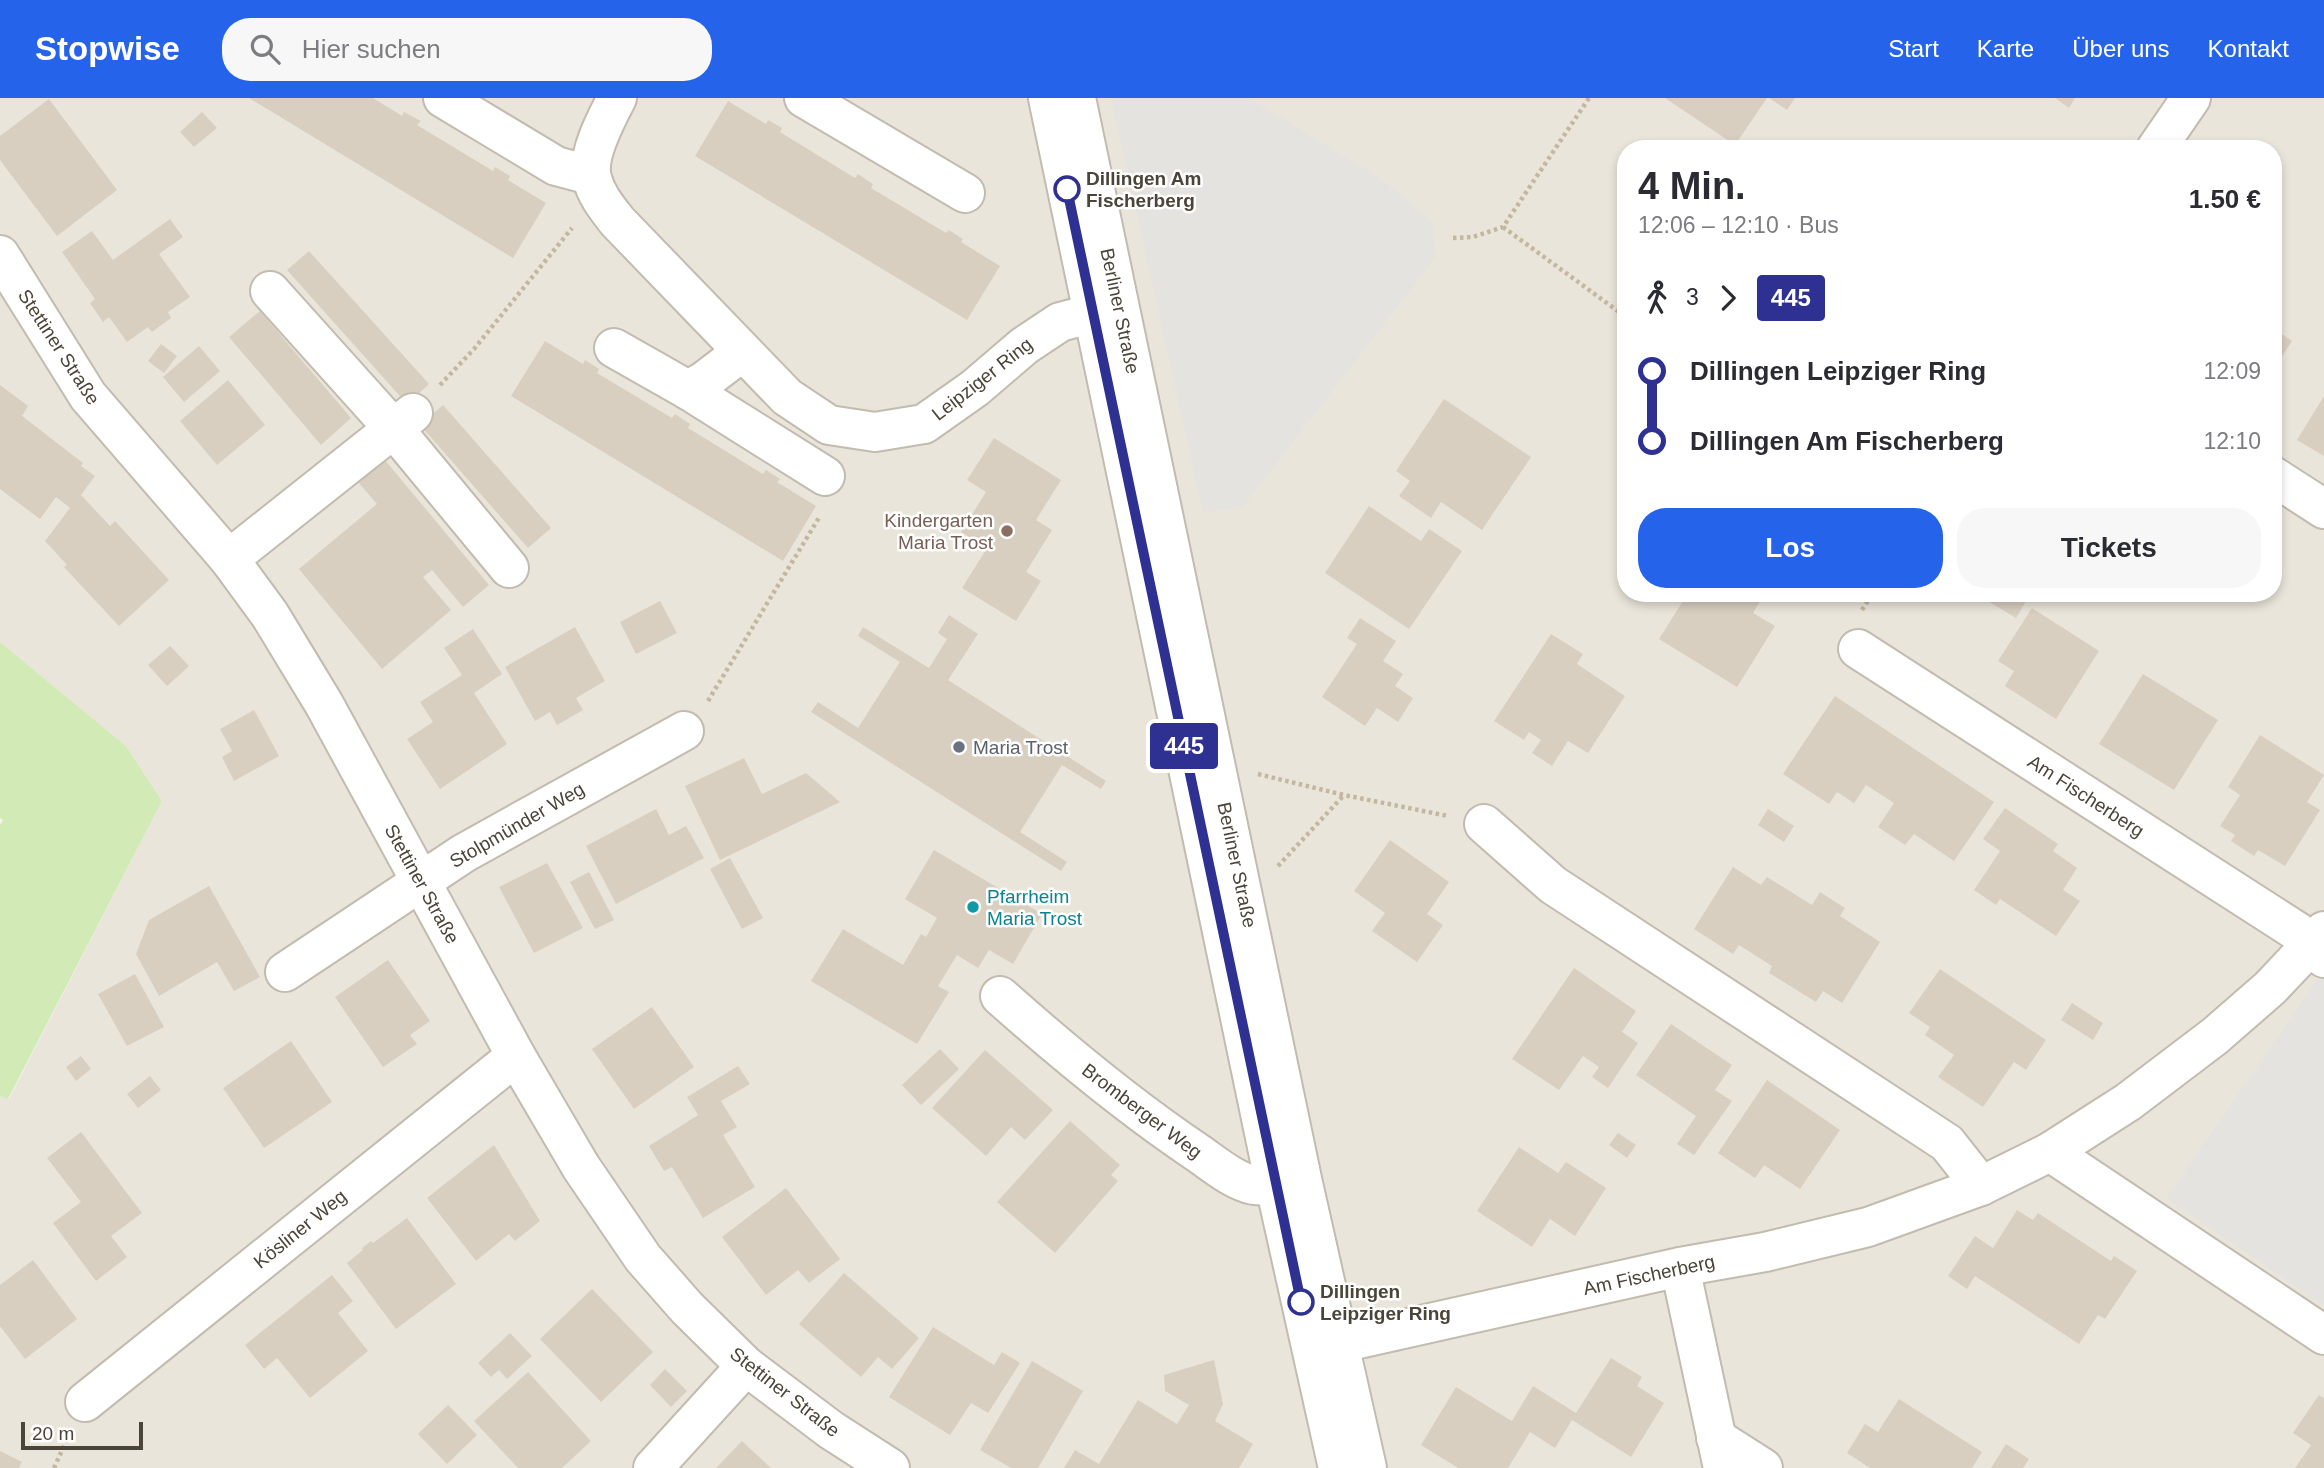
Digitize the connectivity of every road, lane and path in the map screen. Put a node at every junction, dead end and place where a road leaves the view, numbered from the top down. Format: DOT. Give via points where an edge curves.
graph roads {
  1 [pos="443,98"];
  2 [pos="617,98"];
  3 [pos="804,98"];
  4 [pos="1048,98"];
  5 [pos="1076,98"];
  6 [pos="1588,98"];
  7 [pos="2191,98"];
  8 [pos="2162,140"];
  9 [pos="594,185"];
  10 [pos="965,193"];
  11 [pos="1503,227"];
  12 [pos="1453,238"];
  13 [pos="0,256"];
  14 [pos="270,291"];
  15 [pos="1105,310"];
  16 [pos="1617,310"];
  17 [pos="614,348"];
  18 [pos="742,352"];
  19 [pos="688,390"];
  20 [pos="403,421"];
  21 [pos="825,476"];
  22 [pos="2282,483"];
  23 [pos="2324,509"];
  24 [pos="229,559"];
  25 [pos="509,568"];
  26 [pos="1858,649"];
  27 [pos="684,731"];
  28 [pos="1216,763"];
  29 [pos="1343,795"];
  30 [pos="1484,824"];
  31 [pos="420,881"];
  32 [pos="1245,901"];
  33 [pos="2321,944"];
  34 [pos="285,972"];
  35 [pos="1000,996"];
  36 [pos="516,1056"];
  37 [pos="2050,1152"];
  38 [pos="1288,1182"];
  39 [pos="1981,1186"];
  40 [pos="1680,1268"];
  41 [pos="2324,1335"];
  42 [pos="1326,1346"];
  43 [pos="746,1366"];
  44 [pos="85,1402"];
  45 [pos="1720,1453"];
  46 [pos="653,1468"];
  47 [pos="890,1468"];
  48 [pos="1338,1468"];
  49 [pos="1367,1468"];
  50 [pos="1763,1468"];
  1 -- 9 [label="street"];
  2 -- 9 [label="street" via="598,135"];
  3 -- 10 [label="street"];
  4 -- 15 [label="street, Berliner Straße"];
  5 -- 15 [label="street, Berliner Straße"];
  6 -- 11 [label="path"];
  7 -- 8 [label="street"];
  9 -- 18 [label="street, Leipziger Ring" via="617,221"];
  9 -- 20 [label="path" via="474,349"];
  11 -- 12 [label="path"];
  11 -- 16 [label="path"];
  13 -- 24 [label="street, Stettiner Straße" via="88,396"];
  14 -- 20 [label="street"];
  15 -- 18 [label="street, Leipziger Ring" via="1060,322 924,424 875,432 829,425 786,397"];
  15 -- 28 [label="street, Berliner Straße"];
  15 -- 38 [label="street, Berliner Straße" via="1223,926"];
  17 -- 19 [label="street"];
  18 -- 19 [label="street"];
  19 -- 21 [label="street"];
  20 -- 24 [label="street"];
  20 -- 25 [label="street"];
  21 -- 27 [label="path" via="832,496 707,703"];
  22 -- 23 [label="street"];
  24 -- 31 [label="street, Stettiner Straße" via="270,615 324,704"];
  26 -- 33 [label="street, Am Fischerberg"];
  27 -- 31 [label="street, Stolpmünder Weg"];
  28 -- 29 [label="path"];
  28 -- 32 [label="street, Berliner Straße"];
  29 -- 30 [label="path"];
  29 -- 32 [label="path"];
  30 -- 39 [label="street" via="1553,885 1947,1143"];
  31 -- 34 [label="street, Stolpmünder Weg"];
  31 -- 36 [label="street, Stettiner Straße"];
  32 -- 38 [label="street, Berliner Straße"];
  33 -- 37 [label="street, Am Fischerberg" via="2215,1036"];
  35 -- 38 [label="street, Bromberger Weg" via="1094,1077 1225,1171 1253,1185"];
  36 -- 43 [label="street, Stettiner Straße" via="581,1167 643,1258"];
  36 -- 44 [label="street, Kösliner Weg"];
  37 -- 39 [label="street, Am Fischerberg"];
  37 -- 41 [label="street"];
  38 -- 42 [label="street, Berliner Straße"];
  39 -- 40 [label="street, Am Fischerberg" via="1868,1227"];
  40 -- 42 [label="street, Am Fischerberg"];
  40 -- 45 [label="street"];
  42 -- 48 [label="street, Berliner Straße"];
  42 -- 49 [label="street, Berliner Straße"];
  43 -- 46 [label="street"];
  43 -- 47 [label="street, Stettiner Straße"];
  45 -- 50 [label="street"];
}
